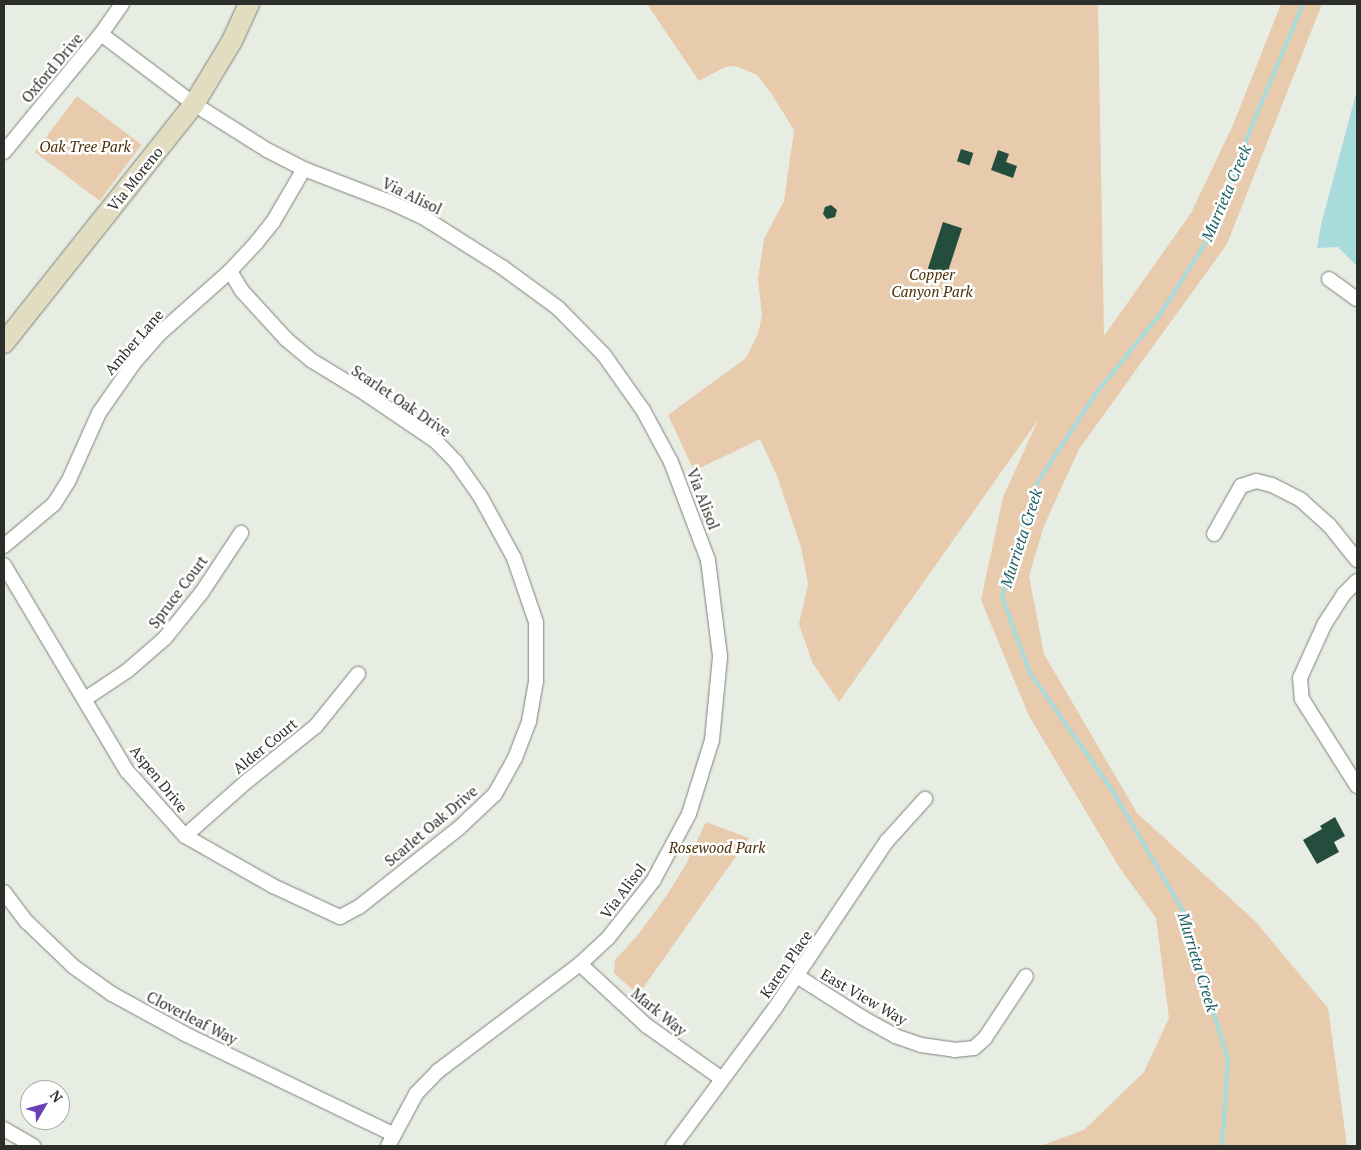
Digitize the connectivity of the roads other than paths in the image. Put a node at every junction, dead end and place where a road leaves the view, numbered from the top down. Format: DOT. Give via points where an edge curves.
graph roads {
  1 [pos="122,4"];
  2 [pos="249,4"];
  3 [pos="101,34"];
  4 [pos="194,104"];
  5 [pos="4,152"];
  6 [pos="304,169"];
  7 [pos="230,271"];
  8 [pos="1328,278"];
  9 [pos="1357,299"];
  10 [pos="4,343"];
  11 [pos="241,532"];
  12 [pos="1214,534"];
  13 [pos="4,546"];
  14 [pos="1357,560"];
  15 [pos="4,565"];
  16 [pos="1357,581"];
  17 [pos="358,674"];
  18 [pos="85,699"];
  19 [pos="1357,786"];
  20 [pos="925,799"];
  21 [pos="185,836"];
  22 [pos="4,892"];
  23 [pos="340,917"];
  24 [pos="580,964"];
  25 [pos="797,976"];
  26 [pos="1026,976"];
  27 [pos="722,1079"];
  28 [pos="4,1129"];
  29 [pos="391,1140"];
  30 [pos="33,1146"];
  31 [pos="673,1146"];
  1 -- 3 [label="street, Oxford Drive"];
  2 -- 4 [label="street, Via Moreno" via="232,41"];
  3 -- 4 [label="street, Via Alisol"];
  3 -- 5 [label="street, Oxford Drive"];
  4 -- 6 [label="street, Via Alisol"];
  4 -- 10 [label="street, Via Moreno"];
  6 -- 7 [label="street, Amber Lane" via="273,222"];
  6 -- 24 [label="street, Via Alisol" via="426,219 502,267 558,308 604,354 643,410 672,462 708,560 720,658 712,740 698,786 689,814 654,881 608,938"];
  7 -- 13 [label="street, Amber Lane" via="158,334 133,364 99,413 68,482 54,504"];
  7 -- 23 [label="street, Scarlet Oak Drive" via="242,290 311,360 437,442 456,462 480,496 514,558 536,622 536,682 529,721 515,758 494,794 459,828 359,907"];
  8 -- 9 [label="street"];
  11 -- 18 [label="street, Spruce Court" via="202,592 165,638 127,671"];
  12 -- 14 [label="street" via="1241,486 1256,481 1272,485 1300,500 1329,525"];
  15 -- 18 [label="street, Aspen Drive"];
  16 -- 19 [label="street" via="1325,623 1300,678 1302,699"];
  17 -- 21 [label="street, Alder Court" via="316,726"];
  18 -- 21 [label="street, Aspen Drive" via="128,771"];
  20 -- 25 [label="street, Karen Place" via="887,841"];
  21 -- 23 [label="street, Aspen Drive" via="273,886"];
  22 -- 29 [label="street, Cloverleaf Way" via="27,922 74,968 112,994"];
  24 -- 27 [label="street, Mark Way" via="647,1026"];
  24 -- 29 [label="street, Via Alisol" via="438,1071 416,1094"];
  25 -- 26 [label="street, East View Way" via="895,1036 921,1045 955,1050 974,1048 985,1038"];
  25 -- 27 [label="street, Karen Place"];
  27 -- 31 [label="street, Karen Place"];
  28 -- 30 [label="street"];
}
